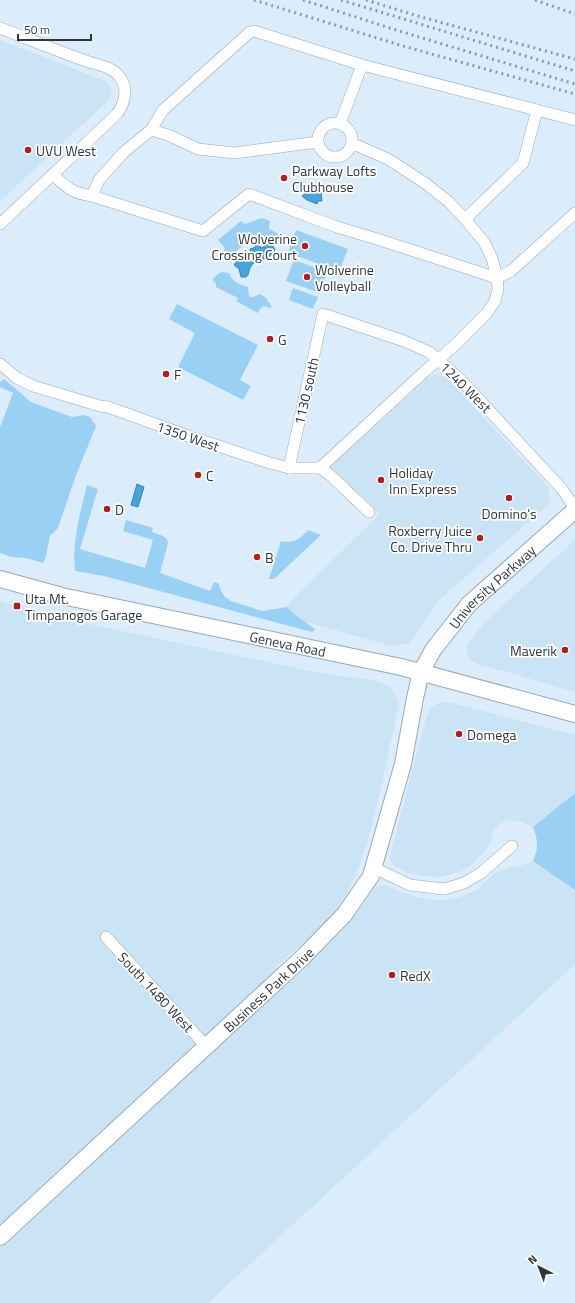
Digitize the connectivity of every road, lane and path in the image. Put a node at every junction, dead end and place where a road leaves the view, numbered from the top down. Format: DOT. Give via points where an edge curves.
graph roads {
  1 [pos="0,28"];
  2 [pos="362,65"];
  3 [pos="537,110"];
  4 [pos="575,120"];
  5 [pos="340,124"];
  6 [pos="151,130"];
  7 [pos="318,142"];
  8 [pos="351,143"];
  9 [pos="53,175"];
  10 [pos="92,196"];
  11 [pos="575,213"];
  12 [pos="465,219"];
  13 [pos="0,224"];
  14 [pos="497,278"];
  15 [pos="323,314"];
  16 [pos="439,360"];
  17 [pos="0,364"];
  18 [pos="289,468"];
  19 [pos="320,468"];
  20 [pos="575,509"];
  21 [pos="369,512"];
  22 [pos="0,579"];
  23 [pos="421,672"];
  24 [pos="575,714"];
  25 [pos="512,846"];
  26 [pos="374,868"];
  27 [pos="106,937"];
  28 [pos="206,1046"];
  29 [pos="0,1237"];
  1 -- 9 [label="street" via="109,68 122,81 125,91 121,109"];
  2 -- 3 [label="street"];
  2 -- 5 [label="street"];
  2 -- 6 [label="street" via="254,31 250,32 163,110"];
  3 -- 4 [label="street"];
  3 -- 12 [label="street" via="523,163"];
  5 -- 7 [label="street" via="323,127"];
  5 -- 8 [label="street" via="348,130"];
  6 -- 7 [label="street" via="198,149 234,153"];
  6 -- 10 [label="street" via="124,152 99,180"];
  7 -- 8 [label="street" via="324,153 332,156 344,154"];
  8 -- 12 [label="street" via="388,159 425,183"];
  9 -- 10 [label="street" via="70,190"];
  9 -- 13 [label="street"];
  10 -- 14 [label="street" via="202,231 249,194 337,227"];
  11 -- 14 [label="street" via="511,271"];
  12 -- 14 [label="street" via="484,242 492,258"];
  14 -- 16 [label="street" via="495,301"];
  15 -- 16 [label="street, 1240 West" via="404,341 429,352"];
  15 -- 18 [label="street, 1130 south"];
  16 -- 19 [label="street"];
  16 -- 20 [label="street, 1240 West" via="461,380 562,489"];
  17 -- 18 [label="street, 1350 West" via="17,378 33,386 108,407"];
  18 -- 19 [label="street, 1350 West"];
  19 -- 21 [label="street"];
  20 -- 23 [label="main road, University Parkway" via="469,604 433,650"];
  22 -- 23 [label="main road, Geneva Road" via="43,592"];
  23 -- 24 [label="main road, Geneva Road"];
  23 -- 26 [label="main road, Business Park Drive" via="403,764"];
  25 -- 26 [label="street" via="481,873 464,883 444,889 410,885"];
  26 -- 28 [label="main road, Business Park Drive" via="344,915 303,957"];
  27 -- 28 [label="street, South 1480 West"];
  28 -- 29 [label="main road, Business Park Drive"];
}
